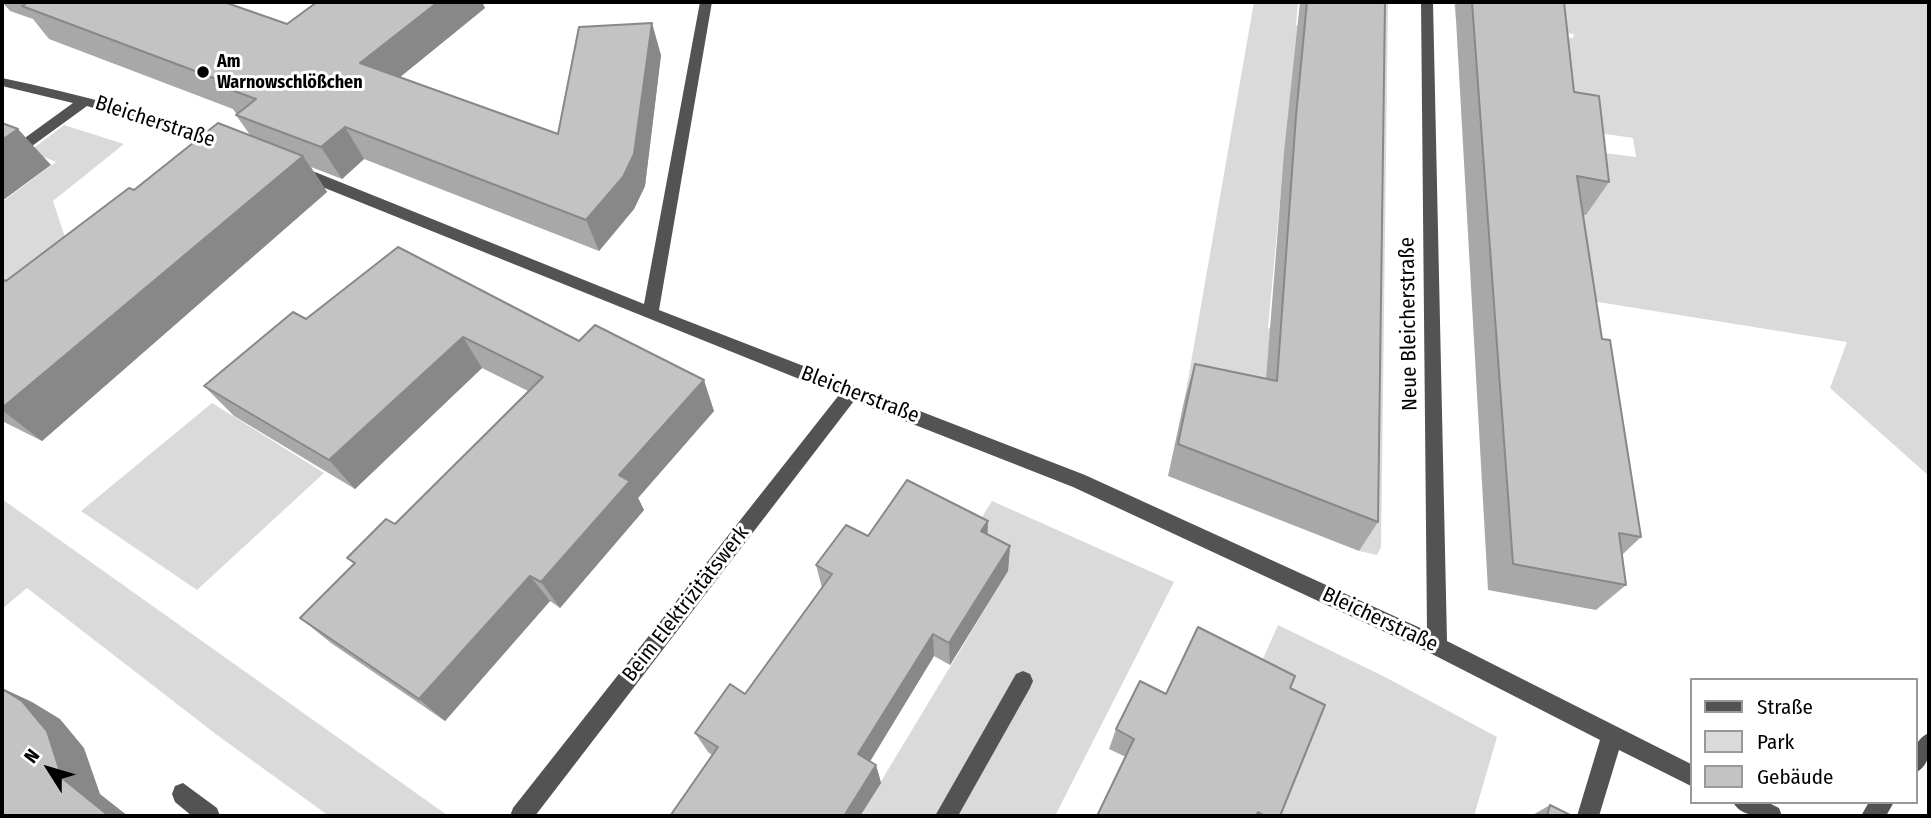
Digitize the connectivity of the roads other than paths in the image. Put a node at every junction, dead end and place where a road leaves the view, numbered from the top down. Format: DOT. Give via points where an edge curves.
graph roads {
  1 [pos="706,2"];
  2 [pos="1427,2"];
  3 [pos="2,82"];
  4 [pos="86,100"];
  5 [pos="239,150"];
  6 [pos="16,151"];
  7 [pos="291,168"];
  8 [pos="650,314"];
  9 [pos="851,392"];
  10 [pos="1437,646"];
  11 [pos="1023,681"];
  12 [pos="1613,734"];
  13 [pos="1929,744"];
  14 [pos="1917,759"];
  15 [pos="1689,774"];
  16 [pos="183,794"];
  17 [pos="1748,804"];
  18 [pos="209,816"];
  19 [pos="521,816"];
  20 [pos="946,816"];
  21 [pos="1588,816"];
  22 [pos="1771,816"];
  1 -- 8 [label="street"];
  2 -- 10 [label="street, Neue Bleicherstraße"];
  3 -- 4 [label="street, Bleicherstraße"];
  4 -- 5 [label="street, Bleicherstraße"];
  4 -- 6 [label="street"];
  7 -- 8 [label="street, Bleicherstraße"];
  8 -- 9 [label="street, Bleicherstraße"];
  9 -- 10 [label="street, Bleicherstraße" via="1079,481"];
  9 -- 19 [label="street, Beim Elektrizitätswerk"];
  10 -- 12 [label="street, Bleicherstraße"];
  11 -- 20 [label="street"];
  12 -- 15 [label="street, Bleicherstraße"];
  12 -- 21 [label="street"];
  13 -- 14 [label="street"];
  16 -- 18 [label="street"];
  17 -- 22 [label="street"];
}
